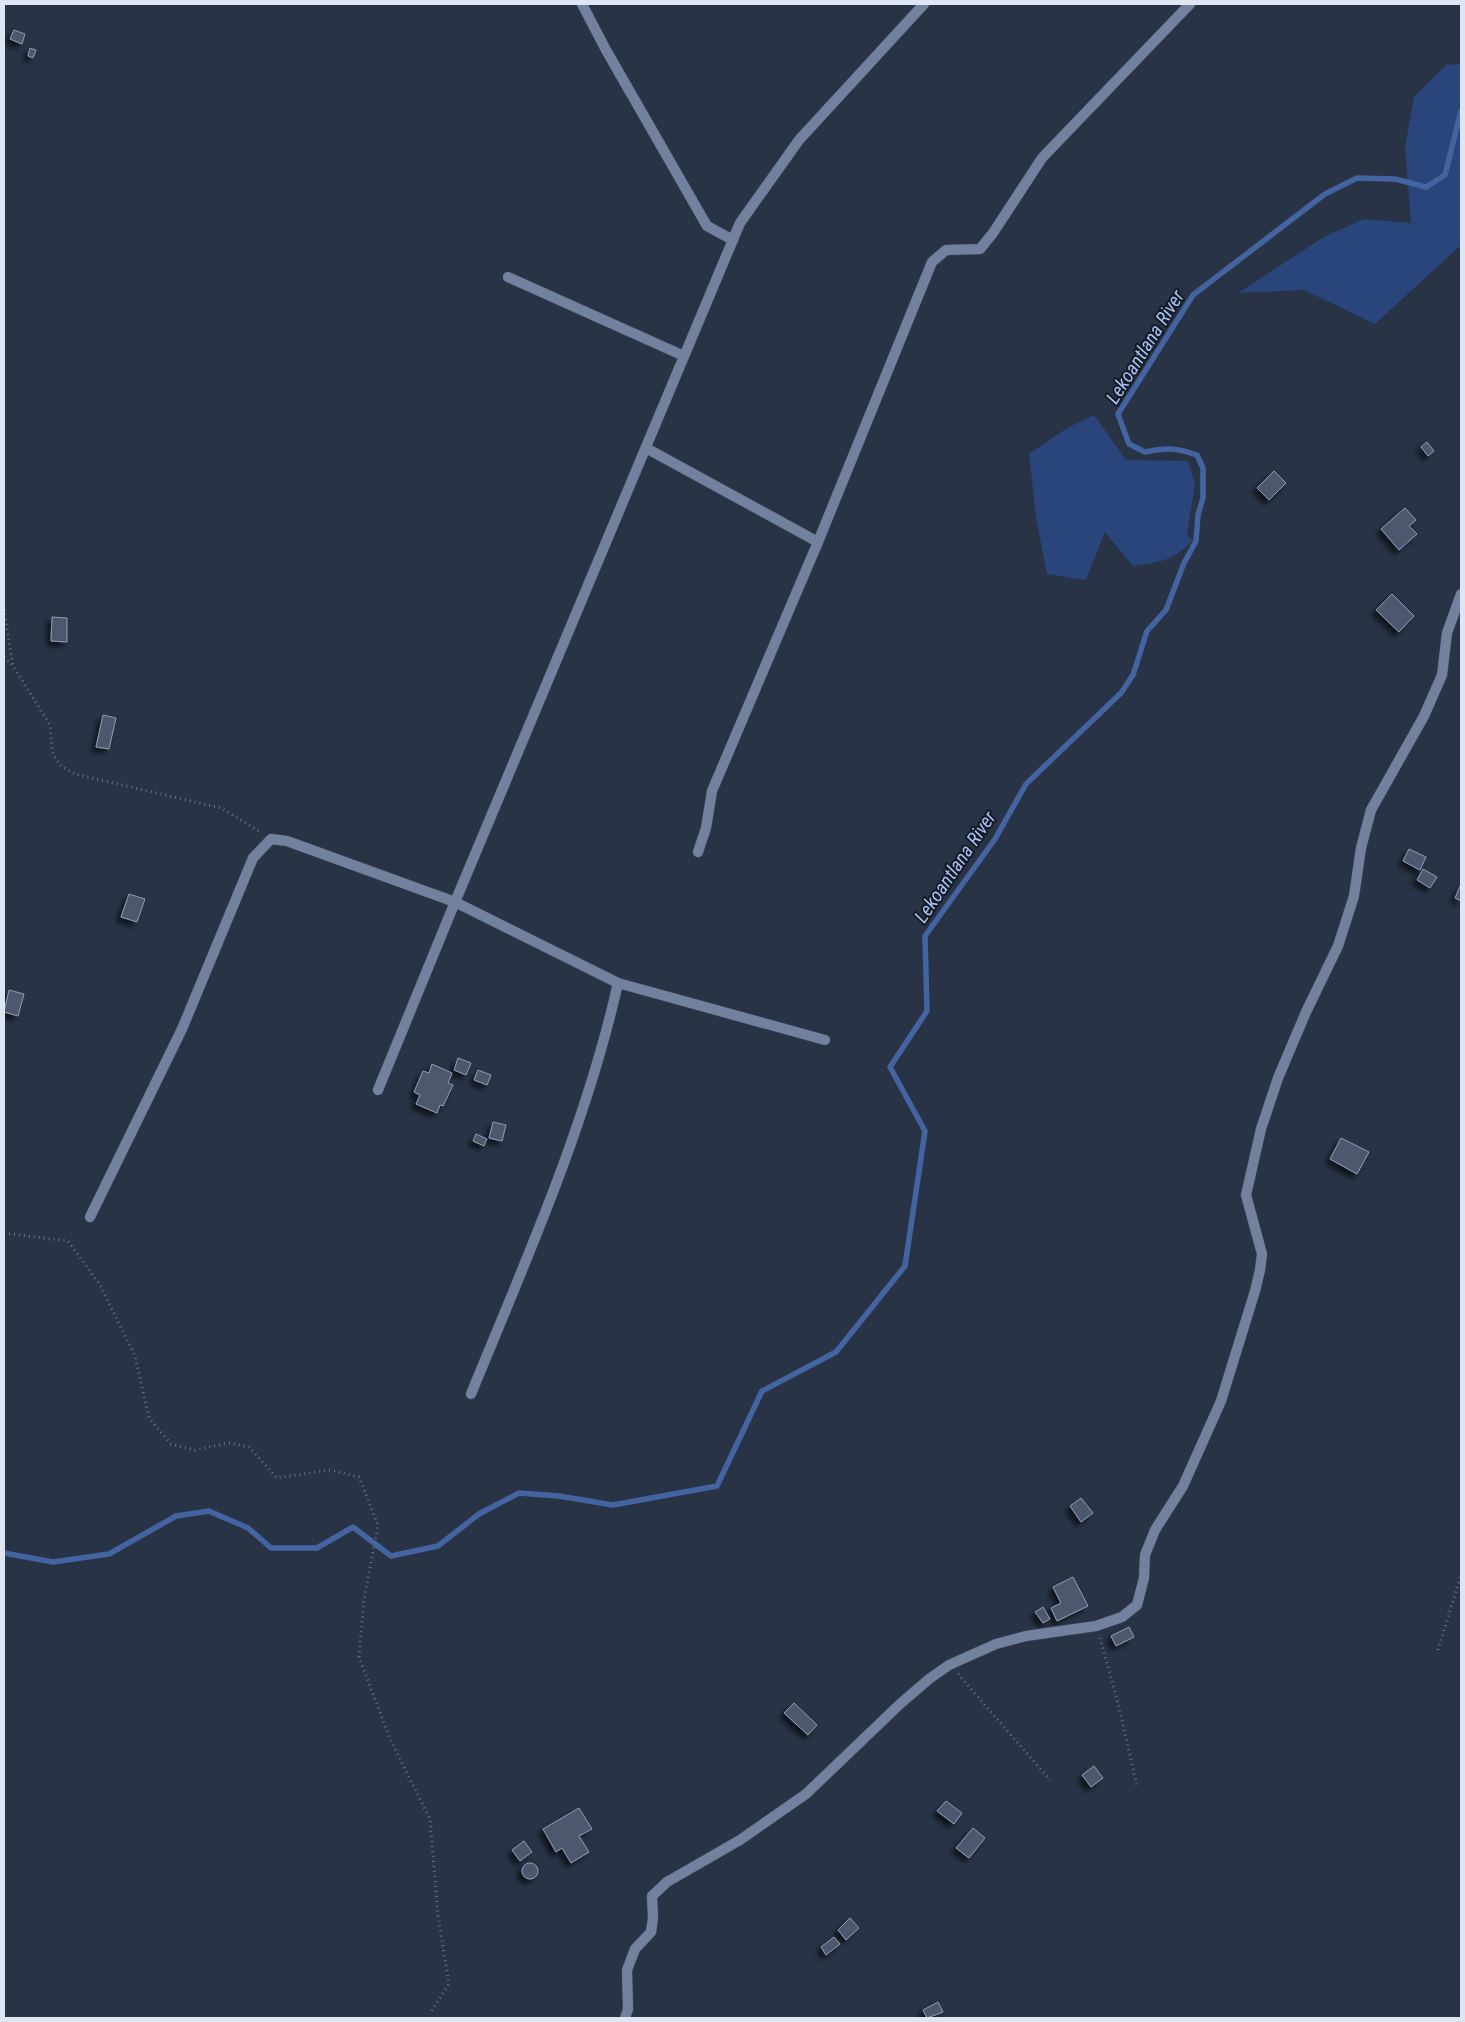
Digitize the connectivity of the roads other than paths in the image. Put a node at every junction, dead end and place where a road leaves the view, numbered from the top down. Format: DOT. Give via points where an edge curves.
graph roads {
  1 [pos="582,4"];
  2 [pos="924,4"];
  3 [pos="1190,4"];
  4 [pos="733,240"];
  5 [pos="508,277"];
  6 [pos="684,356"];
  7 [pos="646,448"];
  8 [pos="818,542"];
  9 [pos="1461,594"];
  10 [pos="698,852"];
  11 [pos="455,902"];
  12 [pos="618,983"];
  13 [pos="825,1040"];
  14 [pos="378,1090"];
  15 [pos="90,1217"];
  16 [pos="470,1394"];
  17 [pos="624,2018"];
  1 -- 4 [label="street" via="707,226"];
  2 -- 4 [label="street" via="800,140 740,223"];
  3 -- 8 [label="street" via="1042,158 980,249 946,250 932,262"];
  4 -- 6 [label="street"];
  5 -- 6 [label="street"];
  6 -- 7 [label="street"];
  7 -- 8 [label="street"];
  7 -- 11 [label="street"];
  8 -- 10 [label="street" via="712,791"];
  9 -- 17 [label="street" via="1447,633 1442,675 1424,716 1371,810 1354,896 1338,946 1306,1012 1260,1129 1246,1195 1262,1254 1260,1270 1221,1401 1183,1486 1155,1530 1144,1555 1144,1578 1138,1605 1122,1617 1096,1626 1026,1636 996,1644 949,1665 900,1704 806,1794 740,1840 668,1882 652,1896 654,1918 650,1932 635,1949 627,1970 628,2009"];
  11 -- 12 [label="street"];
  11 -- 14 [label="street"];
  11 -- 15 [label="street" via="287,841 271,839 253,858 182,1029"];
  12 -- 13 [label="street"];
  12 -- 16 [label="street" via="606,1034 556,1185"];
}
